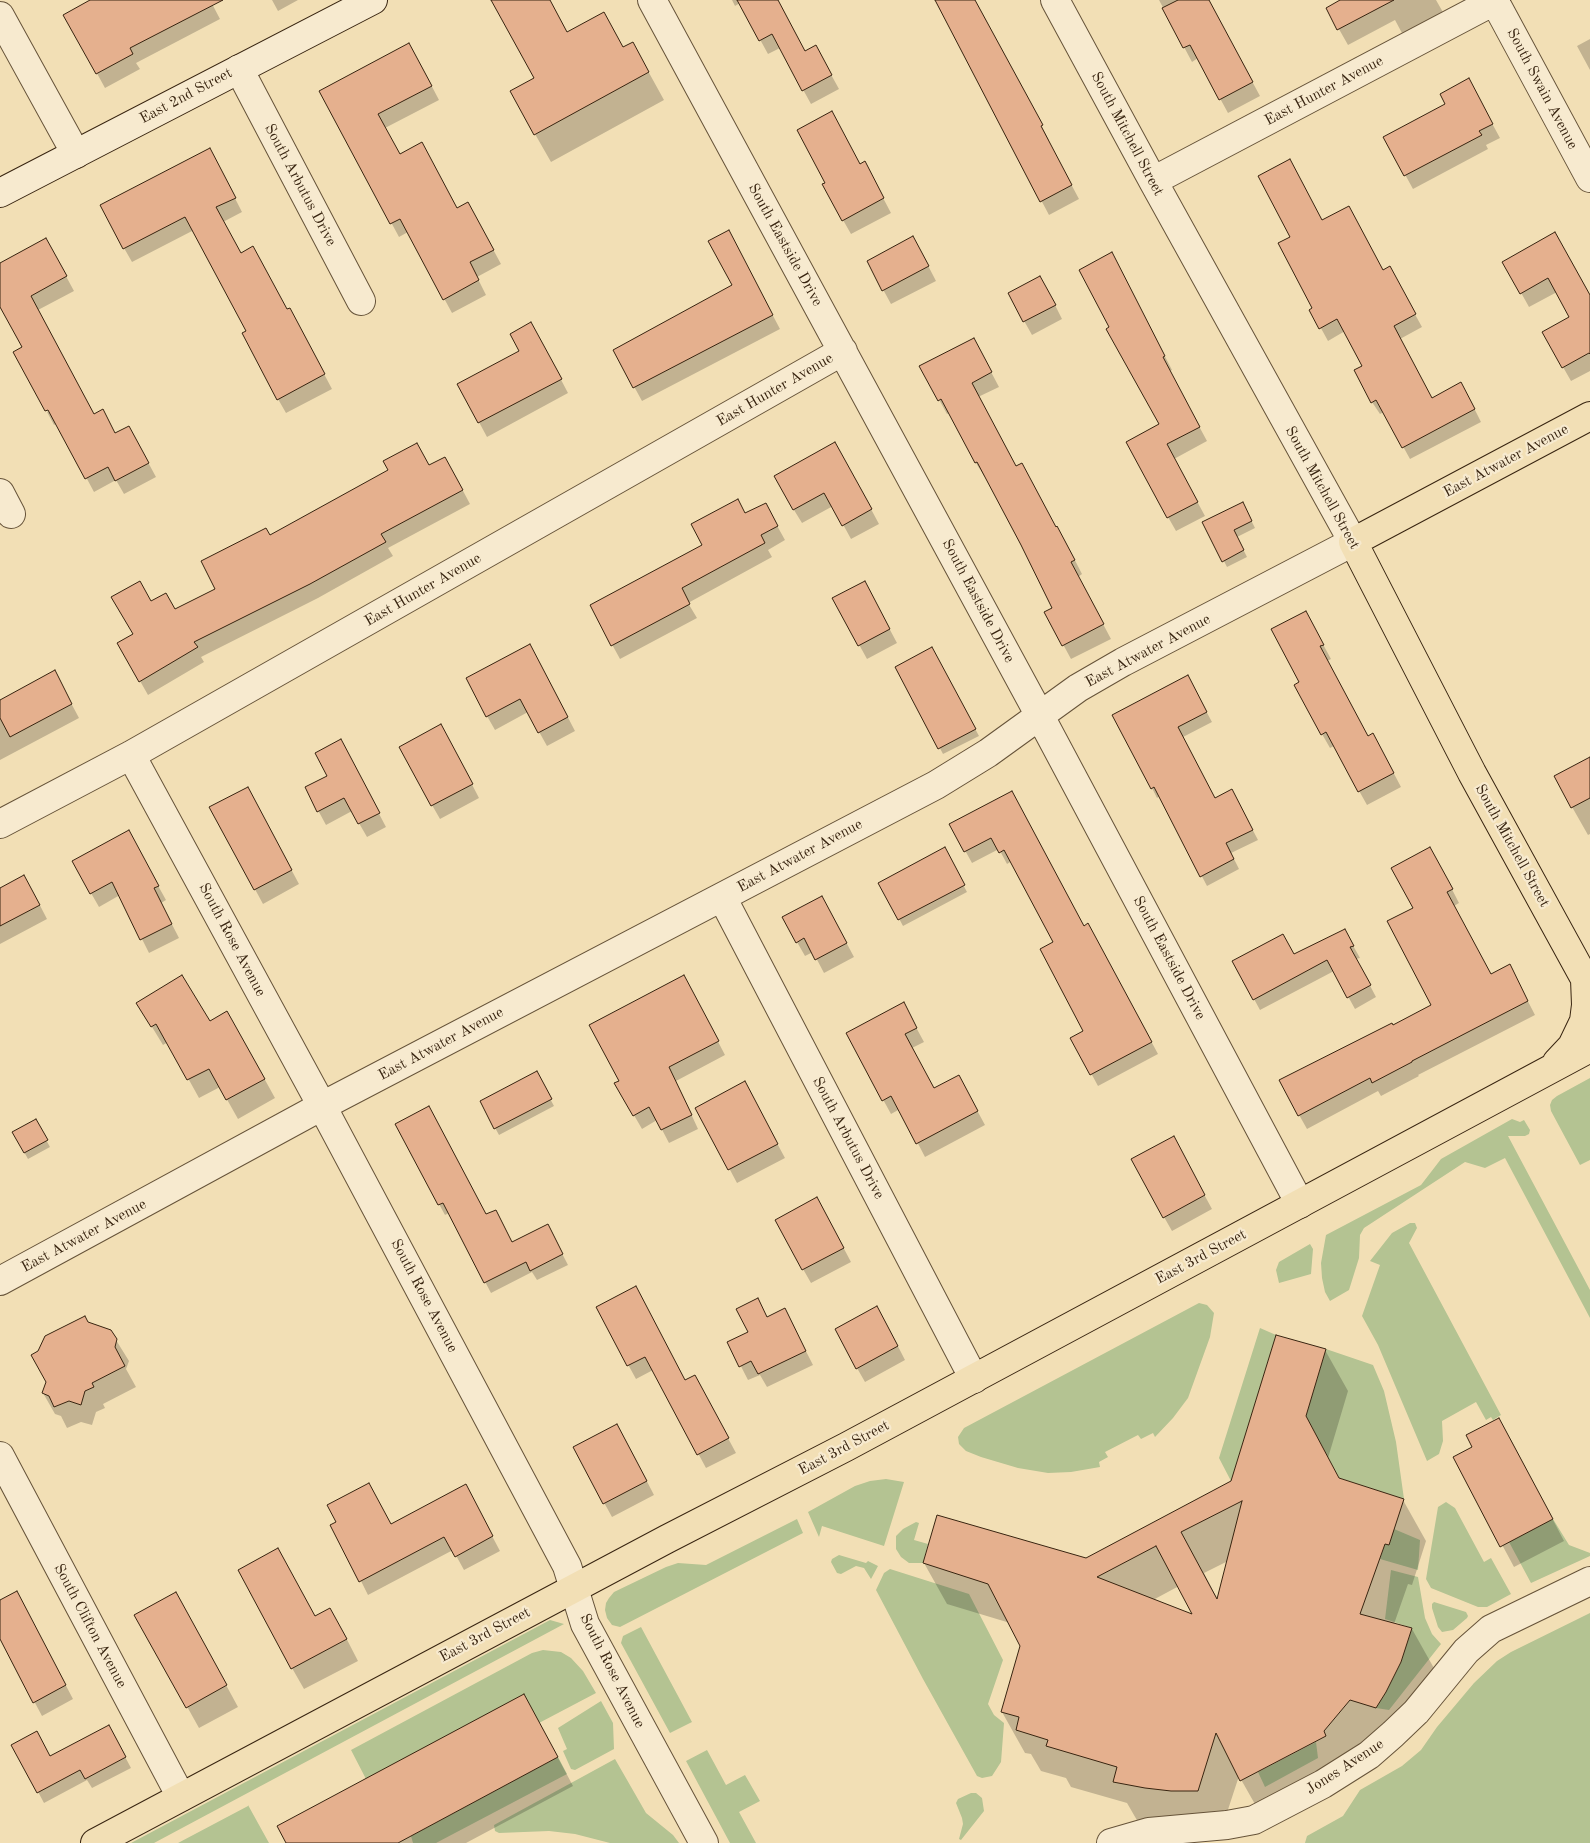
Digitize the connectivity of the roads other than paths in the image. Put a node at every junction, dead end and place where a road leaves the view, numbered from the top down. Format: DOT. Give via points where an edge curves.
graph roads {
  1 [pos="373,0"];
  2 [pos="652,0"];
  3 [pos="1055,0"];
  4 [pos="1495,0"];
  5 [pos="0,16"];
  6 [pos="239,69"];
  7 [pos="76,154"];
  8 [pos="1590,178"];
  9 [pos="1152,181"];
  10 [pos="0,193"];
  11 [pos="361,301"];
  12 [pos="843,351"];
  13 [pos="1590,416"];
  14 [pos="1353,542"];
  15 [pos="1039,715"];
  16 [pos="132,755"];
  17 [pos="0,824"];
  18 [pos="722,898"];
  19 [pos="1588,981"];
  20 [pos="1590,1048"];
  21 [pos="1538,1076"];
  22 [pos="322,1106"];
  23 [pos="1300,1204"];
  24 [pos="0,1281"];
  25 [pos="974,1379"];
  26 [pos="0,1456"];
  27 [pos="1590,1581"];
  28 [pos="574,1588"];
  29 [pos="181,1797"];
  30 [pos="95,1843"];
  31 [pos="704,1843"];
  32 [pos="1110,1843"];
  1 -- 6 [label="street, East 2nd Street"];
  2 -- 12 [label="street, South Eastside Drive"];
  3 -- 9 [label="street, South Mitchell Street"];
  4 -- 8 [label="street, South Swain Avenue"];
  4 -- 9 [label="street, East Hunter Avenue"];
  5 -- 7 [label="street"];
  6 -- 7 [label="street, East 2nd Street"];
  6 -- 11 [label="street, South Arbutus Drive"];
  7 -- 10 [label="street, East 2nd Street"];
  9 -- 14 [label="street, South Mitchell Street"];
  12 -- 15 [label="street, South Eastside Drive"];
  12 -- 16 [label="street, East Hunter Avenue"];
  13 -- 14 [label="main road, East Atwater Avenue"];
  14 -- 15 [label="street, East Atwater Avenue" via="1123,662"];
  14 -- 19 [label="main road, South Mitchell Street" via="1472,773"];
  15 -- 18 [label="street, East Atwater Avenue" via="988,753 936,785"];
  15 -- 23 [label="street, South Eastside Drive"];
  16 -- 17 [label="street, East Hunter Avenue"];
  16 -- 22 [label="street, South Rose Avenue"];
  18 -- 22 [label="street, East Atwater Avenue"];
  18 -- 25 [label="street, South Arbutus Drive"];
  19 -- 21 [label="main road, South Mitchell Street" via="1579,1033 1567,1052"];
  20 -- 21 [label="main road, East 3rd Street"];
  21 -- 23 [label="main road, East 3rd Street"];
  22 -- 24 [label="street, East Atwater Avenue"];
  22 -- 28 [label="street, South Rose Avenue" via="567,1566"];
  23 -- 25 [label="main road, East 3rd Street"];
  25 -- 28 [label="main road, East 3rd Street"];
  26 -- 29 [label="street, South Clifton Avenue"];
  27 -- 32 [label="street, Jones Avenue" via="1491,1629 1466,1651 1416,1712 1393,1734 1369,1755 1323,1784 1254,1820 1148,1832"];
  28 -- 29 [label="main road, East 3rd Street"];
  28 -- 31 [label="street, South Rose Avenue" via="585,1624"];
  29 -- 30 [label="main road, East 3rd Street"];
}
